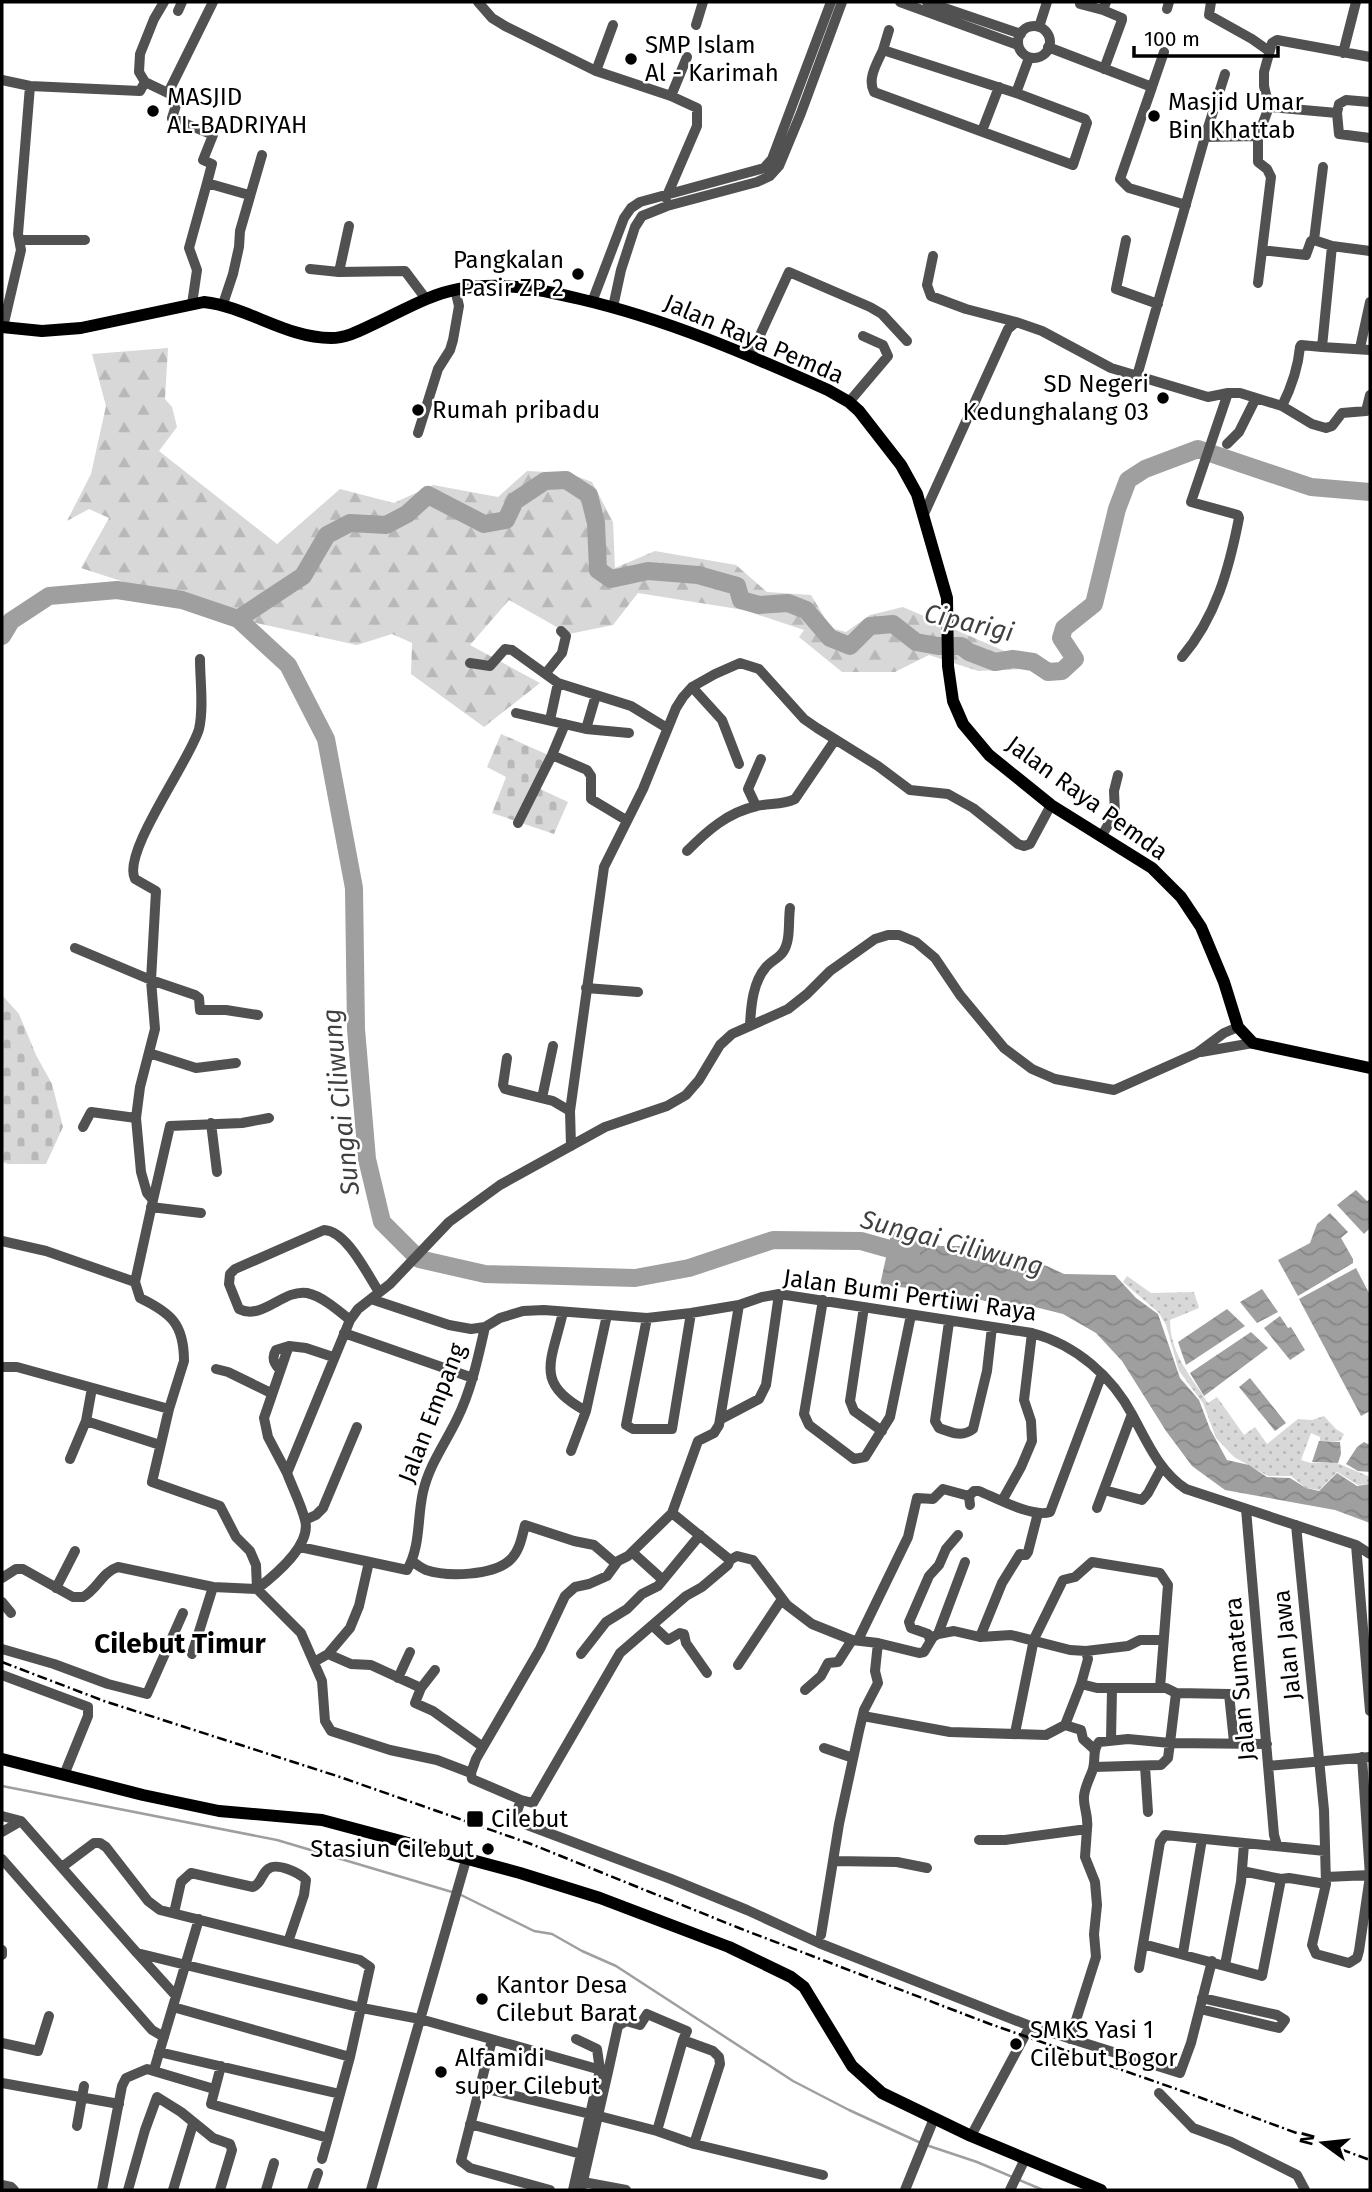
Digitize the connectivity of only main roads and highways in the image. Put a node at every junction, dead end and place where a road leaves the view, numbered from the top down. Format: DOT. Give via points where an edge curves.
graph roads {
  1 [pos="3,327"];
  2 [pos="1369,1064"];
  3 [pos="2,1759"];
  4 [pos="1101,2190"];
  1 -- 2 [label="main road, Jalan Raya Pemda" via="81,328 189,304 223,304 294,332 346,337 455,289 523,286 675,326 849,402 901,465 918,494 942,575 948,666 953,701 963,724 989,755 1051,804 1152,868 1181,897 1201,927 1238,1027 1253,1043"];
  3 -- 4 [label="main road" via="219,1811 322,1820 520,1873 729,1947 804,1987 841,2051 883,2094 1024,2161"];
}
